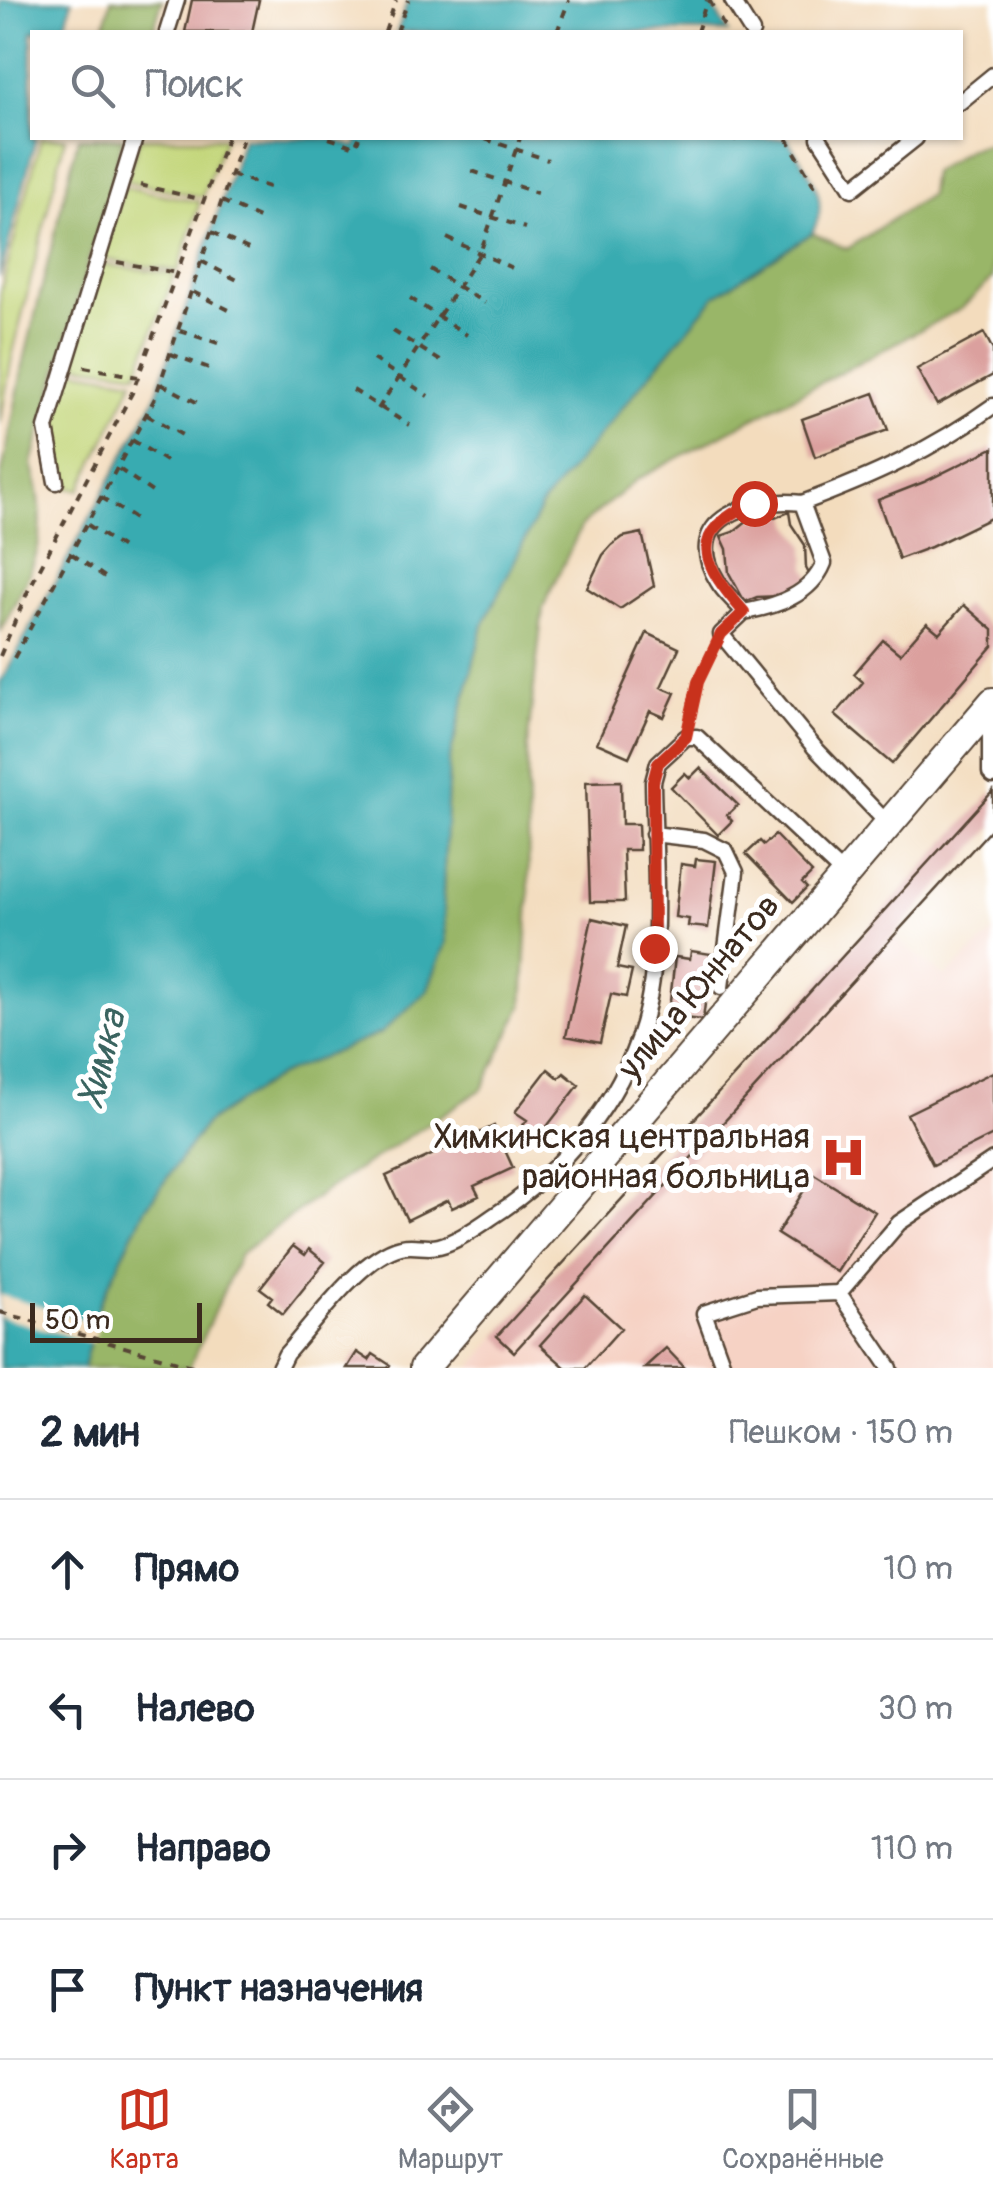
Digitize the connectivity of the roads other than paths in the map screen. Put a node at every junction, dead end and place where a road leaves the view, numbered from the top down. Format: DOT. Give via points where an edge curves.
graph roads {
  1 [pos="177,0"];
  2 [pos="732,0"];
  3 [pos="168,30"];
  4 [pos="751,30"];
  5 [pos="993,75"];
  6 [pos="963,100"];
  7 [pos="134,140"];
  8 [pos="820,140"];
  9 [pos="913,140"];
  10 [pos="993,406"];
  11 [pos="56,482"];
  12 [pos="802,503"];
  13 [pos="744,612"];
  14 [pos="992,704"];
  15 [pos="993,776"];
  16 [pos="888,824"];
  17 [pos="654,834"];
  18 [pos="844,875"];
  19 [pos="721,987"];
  20 [pos="993,1160"];
  21 [pos="839,1293"];
  22 [pos="280,1368"];
  23 [pos="424,1368"];
  24 [pos="724,1368"];
  25 [pos="890,1368"];
  1 -- 3 [label="lane"];
  2 -- 4 [label="lane"];
  5 -- 6 [label="lane"];
  7 -- 11 [label="lane" via="46,428"];
  8 -- 9 [label="lane" via="852,189"];
  10 -- 12 [label="lane" via="880,473"];
  12 -- 13 [label="lane" via="824,563 816,582"];
  12 -- 13 [label="lane" via="754,503 711,530 707,552 717,581"];
  13 -- 16 [label="lane" via="721,634"];
  14 -- 15 [label="lane"];
  14 -- 16 [label="street, улица Юннатов"];
  16 -- 18 [label="street, улица Юннатов"];
  17 -- 18 [label="lane" via="658,763 686,737 697,738"];
  17 -- 19 [label="lane" via="704,840 726,851 736,872"];
  17 -- 22 [label="lane" via="654,948 643,1023 620,1082 582,1138 544,1179 492,1217 439,1246 400,1247 368,1265"];
  18 -- 23 [label="street, улица Юннатов"];
  20 -- 21 [label="lane" via="899,1223"];
  21 -- 24 [label="lane" via="756,1296 704,1313"];
  21 -- 25 [label="lane"];
}
